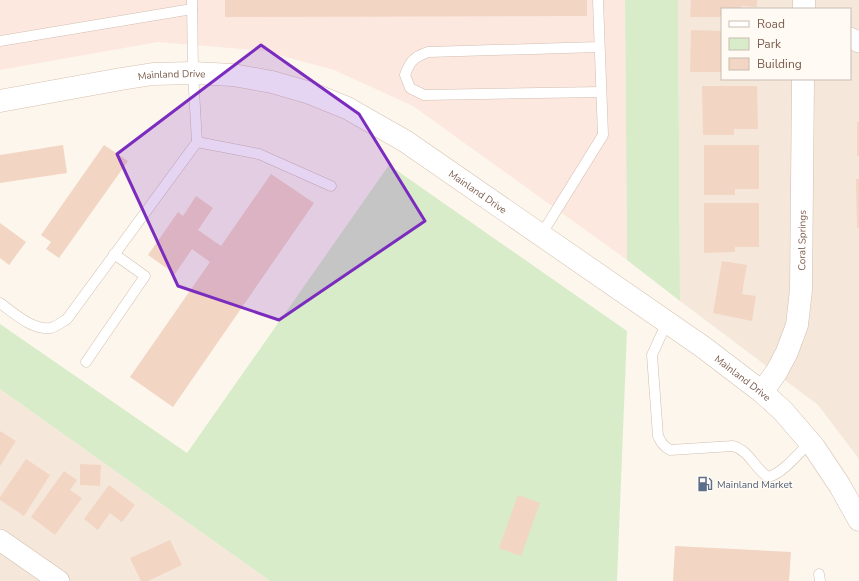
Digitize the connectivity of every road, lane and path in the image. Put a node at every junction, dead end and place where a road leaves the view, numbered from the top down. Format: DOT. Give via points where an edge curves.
graph roads {
  1 [pos="598,0"];
  2 [pos="192,4"];
  3 [pos="0,41"];
  4 [pos="600,47"];
  5 [pos="193,73"];
  6 [pos="803,80"];
  7 [pos="601,92"];
  8 [pos="0,101"];
  9 [pos="197,142"];
  10 [pos="331,186"];
  11 [pos="541,235"];
  12 [pos="114,254"];
  13 [pos="0,304"];
  14 [pos="667,322"];
  15 [pos="86,362"];
  16 [pos="762,392"];
  17 [pos="810,442"];
  18 [pos="859,520"];
  19 [pos="0,540"];
  20 [pos="59,581"];
  1 -- 4 [label="lane"];
  2 -- 3 [label="lane"];
  2 -- 5 [label="lane"];
  4 -- 7 [label="lane"];
  4 -- 7 [label="lane" via="428,52 417,55 409,64 405,75 410,88 424,95"];
  5 -- 8 [label="main road, Mainland Drive" via="121,78"];
  5 -- 9 [label="lane"];
  5 -- 11 [label="main road, Mainland Drive" via="233,75 272,82 310,93 347,108 405,141"];
  6 -- 16 [label="main road, Coral Springs" via="801,290 797,324 787,352"];
  7 -- 11 [label="lane" via="603,135"];
  9 -- 10 [label="lane" via="259,154"];
  9 -- 12 [label="lane"];
  11 -- 14 [label="main road, Mainland Drive"];
  12 -- 13 [label="lane" via="67,319 52,328 39,327"];
  12 -- 15 [label="lane" via="145,276"];
  14 -- 16 [label="main road, Mainland Drive"];
  14 -- 17 [label="lane" via="652,355 658,436 665,447 670,450 733,446 741,448 768,477 780,471"];
  16 -- 17 [label="main road, Mainland Drive"];
  17 -- 18 [label="main road, Mainland Drive"];
  19 -- 20 [label="street"];
}
